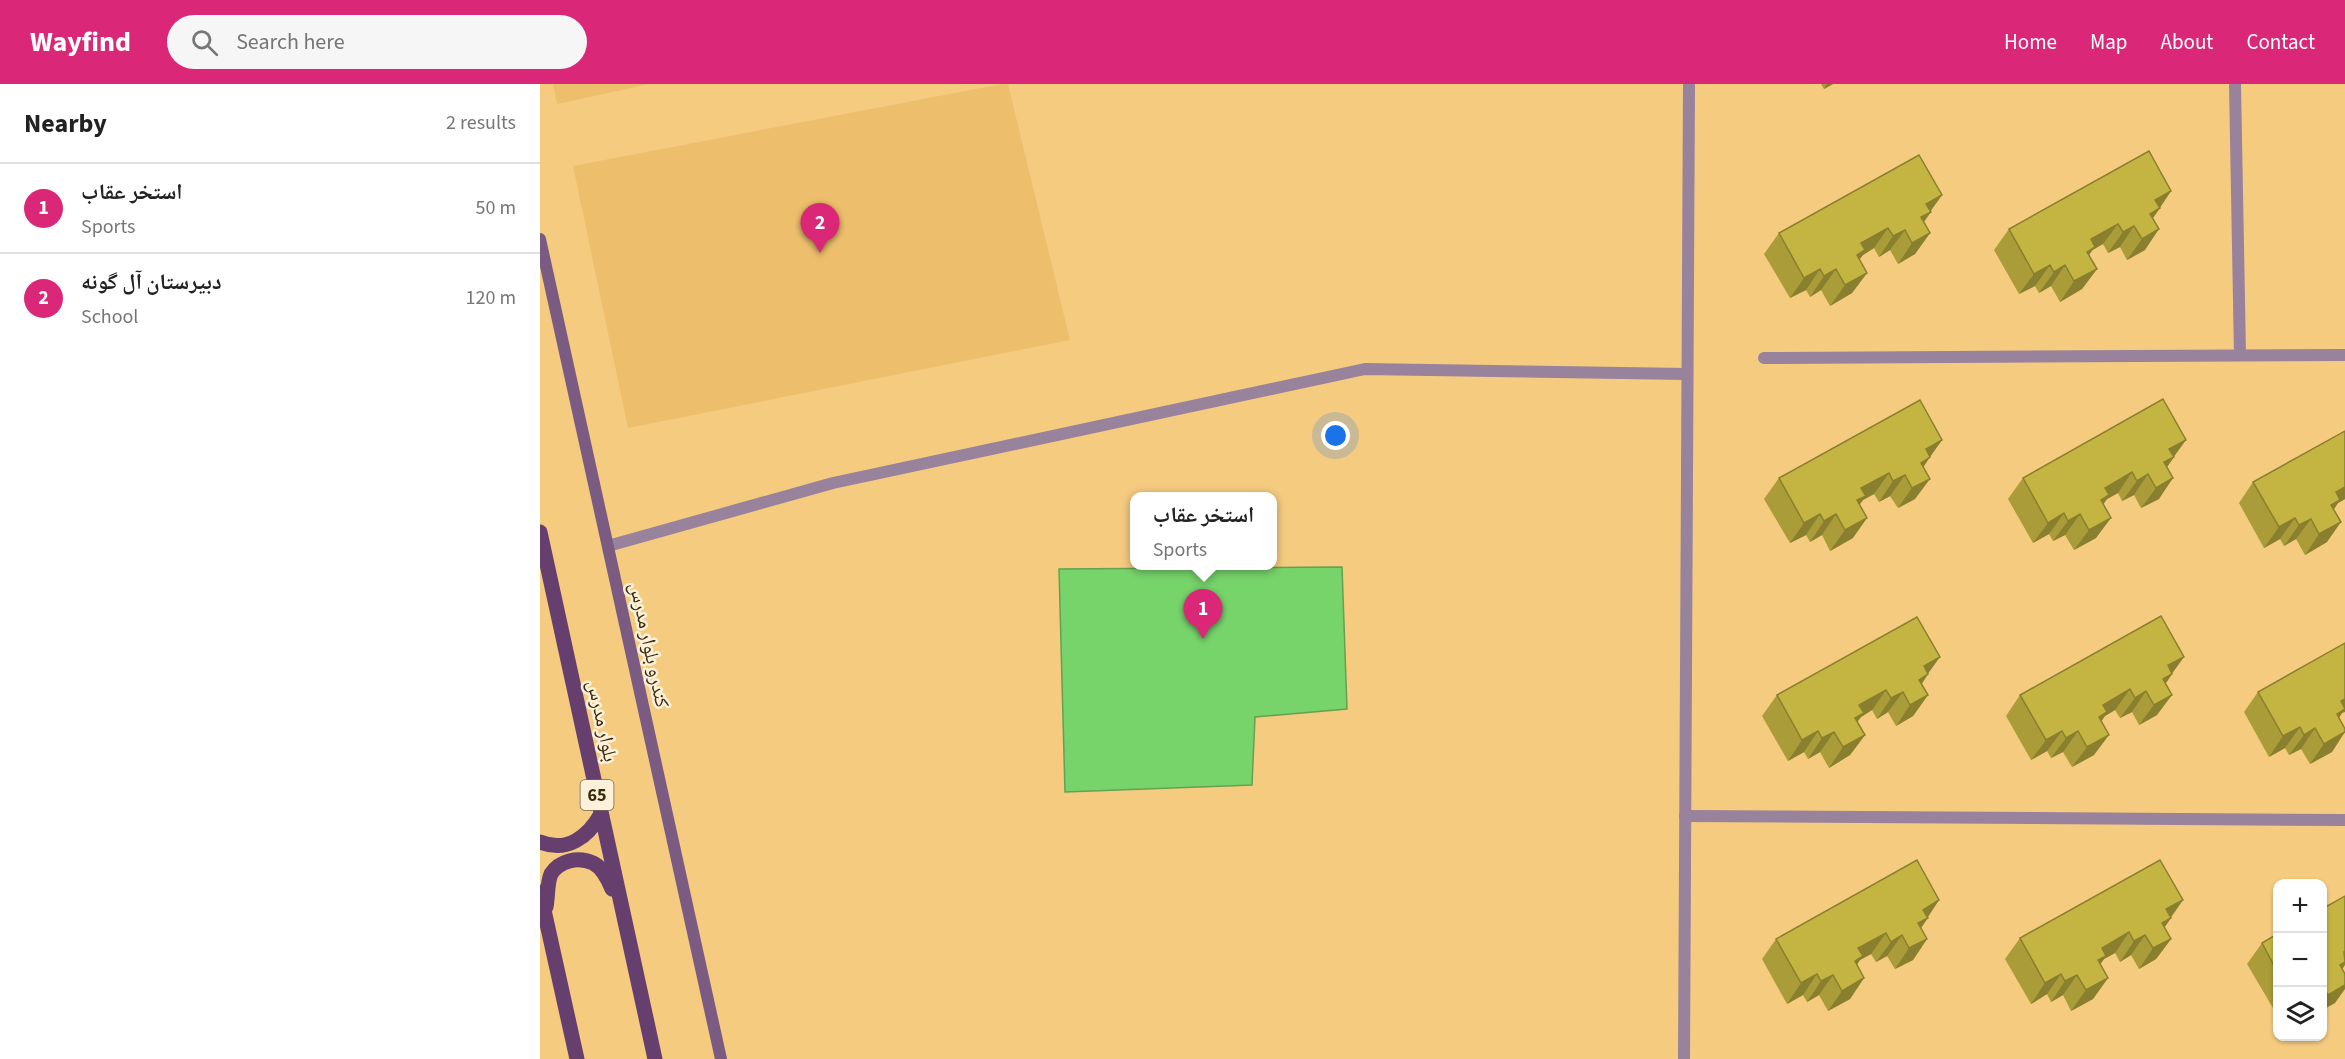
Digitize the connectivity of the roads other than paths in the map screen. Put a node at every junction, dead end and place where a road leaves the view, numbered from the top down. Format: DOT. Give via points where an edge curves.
graph roads {
  1 [pos="1689,84"];
  2 [pos="2235,84"];
  3 [pos="540,239"];
  4 [pos="2240,355"];
  5 [pos="2345,355"];
  6 [pos="1764,358"];
  7 [pos="1687,374"];
  8 [pos="540,532"];
  9 [pos="608,546"];
  10 [pos="601,814"];
  11 [pos="1685,816"];
  12 [pos="2345,820"];
  13 [pos="540,842"];
  14 [pos="540,892"];
  15 [pos="623,910"];
  16 [pos="545,916"];
  17 [pos="577,1059"];
  18 [pos="655,1059"];
  19 [pos="721,1059"];
  20 [pos="1684,1059"];
  1 -- 7 [label="street"];
  2 -- 4 [label="street"];
  3 -- 9 [label="main road, کندرو بلوار مدرس"];
  4 -- 5 [label="street"];
  4 -- 6 [label="street"];
  7 -- 9 [label="street" via="1365,369 833,483"];
  7 -- 11 [label="street"];
  8 -- 10 [label="main road, بلوار مدرس / 65"];
  9 -- 19 [label="main road, کندرو بلوار مدرس"];
  10 -- 13 [label="main road" via="592,830 578,841 561,846"];
  10 -- 15 [label="main road, بلوار مدرس / 65"];
  11 -- 12 [label="street"];
  11 -- 20 [label="street"];
  14 -- 16 [label="main road"];
  15 -- 16 [label="main road" via="605,873 592,862 572,860 558,865 550,877"];
  15 -- 18 [label="main road, بلوار مدرس / 65"];
  16 -- 17 [label="main road"];
}
